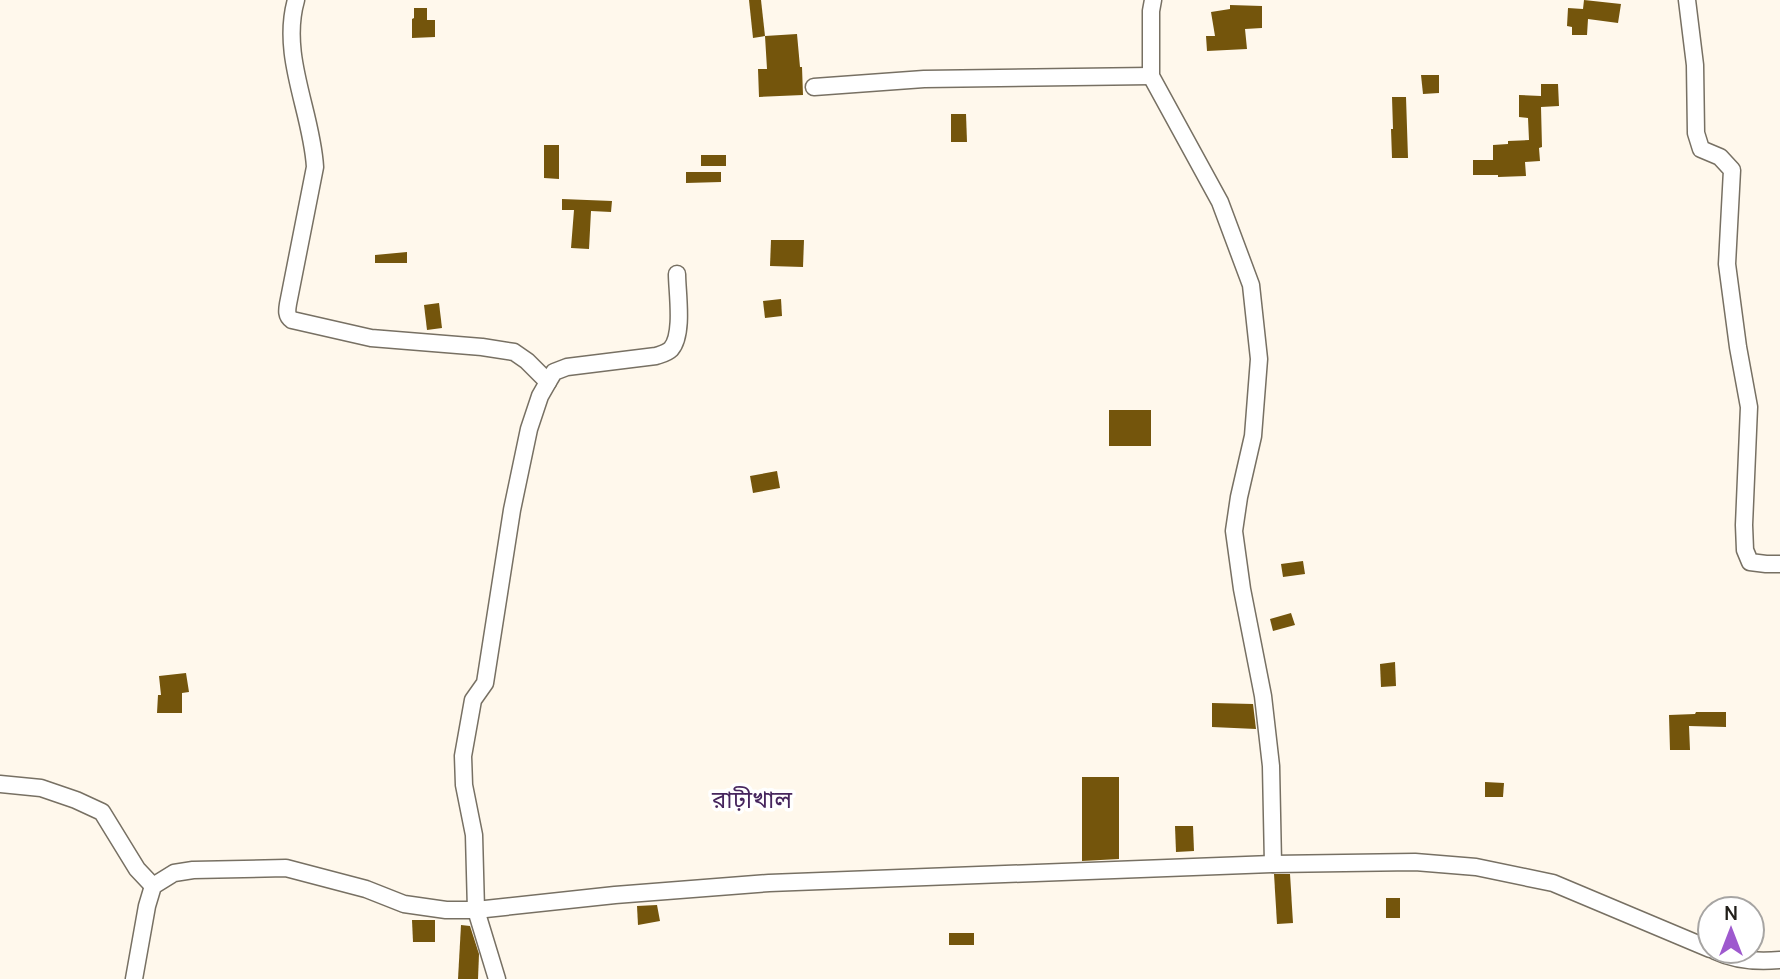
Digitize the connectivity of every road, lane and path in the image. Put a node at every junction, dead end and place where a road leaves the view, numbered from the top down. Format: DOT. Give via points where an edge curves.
graph roads {
  1 [pos="296,0"];
  2 [pos="1153,0"];
  3 [pos="1687,0"];
  4 [pos="1151,76"];
  5 [pos="814,87"];
  6 [pos="677,274"];
  7 [pos="548,382"];
  8 [pos="1780,564"];
  9 [pos="0,785"];
  10 [pos="1273,863"];
  11 [pos="153,886"];
  12 [pos="476,910"];
  13 [pos="1696,942"];
  14 [pos="134,979"];
  15 [pos="497,979"];
  1 -- 7 [label="street" via="292,52 315,167 289,318 371,338 514,352"];
  2 -- 4 [label="street"];
  3 -- 8 [label="street" via="1695,65 1696,132 1701,149 1720,157 1732,170 1727,264 1749,407 1745,550 1750,562"];
  4 -- 5 [label="street" via="924,79"];
  4 -- 10 [label="street" via="1220,202 1251,285 1259,359 1253,436 1234,531 1263,696 1271,766"];
  6 -- 7 [label="street" via="678,330 669,352 568,367 554,372"];
  7 -- 12 [label="street" via="529,429 485,683 474,700 463,756 474,835"];
  9 -- 11 [label="street" via="41,788 102,812 137,869"];
  10 -- 12 [label="street" via="769,883"];
  10 -- 13 [label="street" via="1415,862 1476,867 1553,883"];
  11 -- 12 [label="street" via="174,873 193,870 285,868 404,904"];
  11 -- 14 [label="street"];
  12 -- 15 [label="street"];
}
